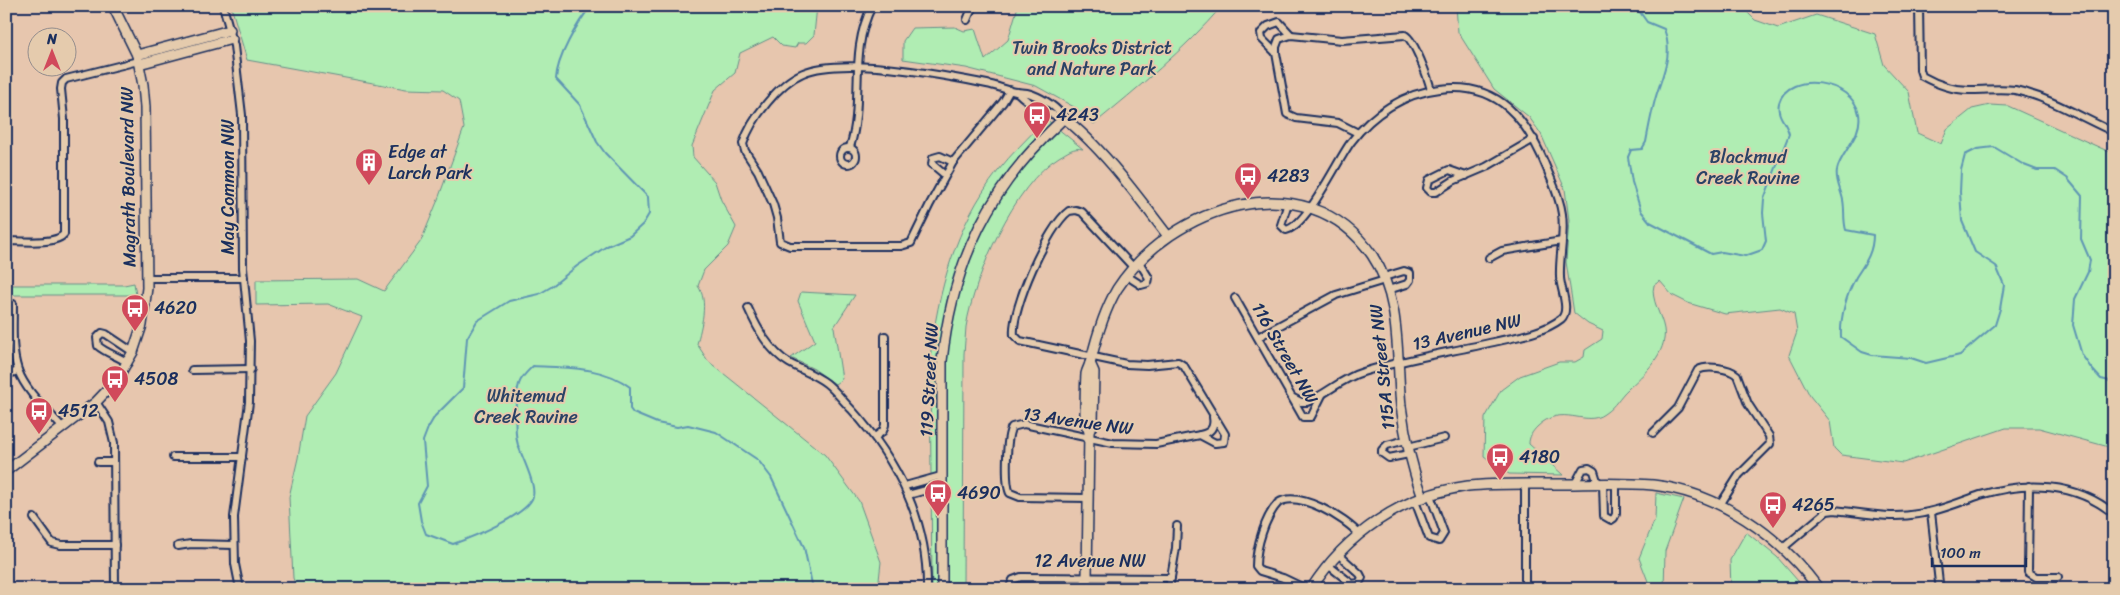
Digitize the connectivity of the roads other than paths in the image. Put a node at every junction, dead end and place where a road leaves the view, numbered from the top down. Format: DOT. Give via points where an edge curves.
graph roads {
  1 [pos="113,6"];
  2 [pos="223,6"];
  3 [pos="872,6"];
  4 [pos="973,6"];
  5 [pos="1920,6"];
  6 [pos="967,20"];
  7 [pos="231,35"];
  8 [pos="1291,35"];
  9 [pos="1276,53"];
  10 [pos="138,60"];
  11 [pos="858,67"];
  12 [pos="1431,90"];
  13 [pos="1013,91"];
  14 [pos="1064,118"];
  15 [pos="2114,132"];
  16 [pos="1358,133"];
  17 [pos="1534,139"];
  18 [pos="850,147"];
  19 [pos="953,162"];
  20 [pos="945,175"];
  21 [pos="1466,176"];
  22 [pos="1288,203"];
  23 [pos="1310,209"];
  24 [pos="1168,236"];
  25 [pos="6,240"];
  26 [pos="1562,241"];
  27 [pos="1489,258"];
  28 [pos="1136,264"];
  29 [pos="1127,276"];
  30 [pos="147,278"];
  31 [pos="244,278"];
  32 [pos="1384,279"];
  33 [pos="1388,290"];
  34 [pos="1235,298"];
  35 [pos="12,304"];
  36 [pos="748,308"];
  37 [pos="885,336"];
  38 [pos="1258,337"];
  39 [pos="133,352"];
  40 [pos="1091,360"];
  41 [pos="128,363"];
  42 [pos="1398,364"];
  43 [pos="251,369"];
  44 [pos="192,370"];
  45 [pos="18,371"];
  46 [pos="6,375"];
  47 [pos="1325,392"];
  48 [pos="1293,398"];
  49 [pos="96,402"];
  50 [pos="1213,416"];
  51 [pos="63,428"];
  52 [pos="1653,433"];
  53 [pos="1089,435"];
  54 [pos="1200,436"];
  55 [pos="875,437"];
  56 [pos="1444,438"];
  57 [pos="1408,447"];
  58 [pos="173,457"];
  59 [pos="242,457"];
  60 [pos="98,462"];
  61 [pos="114,462"];
  62 [pos="6,471"];
  63 [pos="941,476"];
  64 [pos="1525,484"];
  65 [pos="1575,484"];
  66 [pos="1601,484"];
  67 [pos="1616,484"];
  68 [pos="904,486"];
  69 [pos="941,486"];
  70 [pos="2029,486"];
  71 [pos="908,495"];
  72 [pos="1088,498"];
  73 [pos="1422,498"];
  74 [pos="1720,505"];
  75 [pos="1931,512"];
  76 [pos="2114,514"];
  77 [pos="34,518"];
  78 [pos="1177,526"];
  79 [pos="1359,534"];
  80 [pos="115,545"];
  81 [pos="234,545"];
  82 [pos="178,546"];
  83 [pos="1783,548"];
  84 [pos="1338,554"];
  85 [pos="1328,565"];
  86 [pos="2058,577"];
  87 [pos="1087,578"];
  88 [pos="1171,578"];
  89 [pos="1939,583"];
  90 [pos="1010,585"];
  91 [pos="115,589"];
  92 [pos="240,589"];
  93 [pos="928,589"];
  94 [pos="942,589"];
  95 [pos="1083,589"];
  96 [pos="1091,589"];
  97 [pos="1169,589"];
  98 [pos="1306,589"];
  99 [pos="1311,589"];
  100 [pos="1525,589"];
  101 [pos="1819,589"];
  1 -- 10 [label="street, Magrath Boulevard NW"];
  2 -- 7 [label="street, May Common NW"];
  3 -- 11 [label="street" via="862,30"];
  4 -- 6 [label="street"];
  5 -- 15 [label="street" via="1922,76 1953,88 2005,89 2030,94"];
  7 -- 10 [label="street"];
  7 -- 31 [label="street, May Common NW" via="242,114"];
  8 -- 9 [label="street" via="1279,39"];
  8 -- 9 [label="street" via="1279,22 1260,33"];
  8 -- 12 [label="street" via="1348,40 1405,35 1413,45"];
  9 -- 16 [label="street" via="1289,117 1338,123"];
  10 -- 25 [label="street" via="62,83 64,234 52,241"];
  10 -- 30 [label="street, Magrath Boulevard NW" via="145,106"];
  11 -- 13 [label="street" via="937,75"];
  11 -- 18 [label="street"];
  11 -- 20 [label="street" via="817,68 788,81 767,102 744,141 745,151 773,204 780,242 786,246 909,244 914,240"];
  12 -- 16 [label="street" via="1392,106 1374,117"];
  12 -- 17 [label="street" via="1448,88 1478,92 1496,100 1518,115"];
  13 -- 14 [label="street" via="1052,115"];
  13 -- 19 [label="street"];
  14 -- 24 [label="street" via="1118,173"];
  14 -- 63 [label="street, 119 Street NW" via="1027,156 1001,190 964,258 954,289 942,362"];
  16 -- 23 [label="street"];
  17 -- 21 [label="street" via="1486,168"];
  17 -- 26 [label="street" via="1558,198 1563,222"];
  19 -- 20 [label="street"];
  19 -- 20 [label="street" via="940,156 933,158 932,164"];
  21 -- 21 [label="street" via="1449,170 1429,180 1428,188 1433,193"];
  22 -- 23 [label="street, 115A Street NW"];
  22 -- 23 [label="street" via="1281,225 1286,230"];
  22 -- 24 [label="street, 115A Street NW" via="1266,201 1236,205 1192,221"];
  23 -- 32 [label="street, 115A Street NW" via="1338,222 1352,233 1372,255"];
  24 -- 28 [label="street, 115A Street NW"];
  26 -- 27 [label="street" via="1502,251"];
  26 -- 42 [label="street, 13 Avenue NW" via="1560,275 1565,309 1558,320 1528,333"];
  28 -- 29 [label="street, 115A Street NW"];
  28 -- 29 [label="street" via="1149,278 1148,283 1141,285"];
  28 -- 40 [label="street" via="1082,212 1073,209 1064,215 1031,272 1020,302 1014,335 1020,342"];
  29 -- 40 [label="street, 115A Street NW" via="1107,310"];
  30 -- 31 [label="street"];
  30 -- 39 [label="street, Magrath Boulevard NW" via="142,325"];
  31 -- 43 [label="street, May Common NW"];
  32 -- 33 [label="street, 115A Street NW"];
  32 -- 33 [label="street, 115A Street NW" via="1404,271 1410,273 1407,284"];
  32 -- 38 [label="street" via="1328,299"];
  33 -- 42 [label="street, 115A Street NW" via="1394,310"];
  34 -- 38 [label="street, 116 Street NW"];
  35 -- 45 [label="street"];
  36 -- 55 [label="street" via="756,328 775,352 829,385"];
  37 -- 55 [label="street" via="885,425"];
  38 -- 48 [label="street, 116 Street NW"];
  39 -- 41 [label="street, Magrath Boulevard NW"];
  39 -- 41 [label="street" via="106,334 102,333 97,338 101,349"];
  40 -- 50 [label="street" via="1133,365 1178,362 1184,366"];
  40 -- 53 [label="street, 115A Street NW" via="1086,371 1085,423"];
  41 -- 49 [label="street, Magrath Boulevard NW"];
  42 -- 47 [label="street, 13 Avenue NW" via="1360,373"];
  42 -- 57 [label="street, 115A Street NW"];
  43 -- 44 [label="street"];
  43 -- 59 [label="street, May Common NW"];
  45 -- 46 [label="street"];
  45 -- 51 [label="street"];
  47 -- 48 [label="street, 13 Avenue NW" via="1307,402"];
  47 -- 48 [label="street, 116 Street NW" via="1309,418 1301,416"];
  49 -- 51 [label="street, Magrath Boulevard NW"];
  49 -- 61 [label="street" via="111,429"];
  50 -- 54 [label="street" via="1211,430"];
  50 -- 54 [label="street, 13 Avenue NW" via="1226,439 1219,444"];
  51 -- 62 [label="street, Magrath Boulevard NW"];
  52 -- 74 [label="street" via="1678,408 1698,370 1727,370 1736,374 1748,404 1770,440 1768,447 1739,475"];
  53 -- 54 [label="street, 13 Avenue NW" via="1113,443 1140,444"];
  53 -- 72 [label="street, 115A Street NW"];
  53 -- 72 [label="street, 13 Avenue NW" via="1024,424 1012,427 1008,436 1010,493 1020,497"];
  55 -- 68 [label="street"];
  56 -- 57 [label="street, 115A Street NW"];
  57 -- 73 [label="street, 115A Street NW"];
  58 -- 59 [label="street"];
  59 -- 81 [label="street, May Common NW" via="235,504"];
  60 -- 61 [label="street"];
  61 -- 80 [label="street"];
  63 -- 68 [label="street"];
  63 -- 69 [label="street, 119 Street NW"];
  64 -- 65 [label="street"];
  64 -- 73 [label="street" via="1468,486"];
  64 -- 100 [label="street"];
  65 -- 66 [label="street"];
  65 -- 66 [label="street" via="1583,469 1590,468"];
  66 -- 67 [label="street"];
  66 -- 67 [label="street" via="1604,516 1610,520 1616,514"];
  67 -- 74 [label="street" via="1652,485 1682,491"];
  68 -- 71 [label="street"];
  69 -- 71 [label="street"];
  69 -- 94 [label="street, 119 Street NW"];
  70 -- 75 [label="street" via="1995,491"];
  70 -- 76 [label="street" via="2074,492 2098,502"];
  70 -- 86 [label="street" via="2028,572 2036,577"];
  71 -- 93 [label="street" via="925,554"];
  72 -- 87 [label="street, 115A Street NW"];
  73 -- 73 [label="street" via="1429,538 1439,540 1444,533"];
  73 -- 79 [label="street" via="1387,514"];
  74 -- 83 [label="street" via="1754,524"];
  75 -- 83 [label="street" via="1893,516 1827,511"];
  75 -- 89 [label="street"];
  77 -- 80 [label="street" via="52,543"];
  78 -- 88 [label="street"];
  79 -- 84 [label="street"];
  79 -- 98 [label="street" via="1334,513 1307,503 1285,500 1276,506 1269,518 1256,566 1260,572"];
  80 -- 91 [label="street"];
  81 -- 82 [label="street"];
  81 -- 92 [label="street, May Common NW"];
  83 -- 101 [label="street"];
  84 -- 85 [label="street"];
  84 -- 85 [label="street" via="1360,574 1359,583 1352,584"];
  85 -- 99 [label="street"];
  87 -- 88 [label="street, 12 Avenue NW"];
  87 -- 90 [label="street, 12 Avenue NW" via="1021,577"];
  87 -- 95 [label="street"];
  87 -- 96 [label="street"];
  88 -- 97 [label="street"];
}
